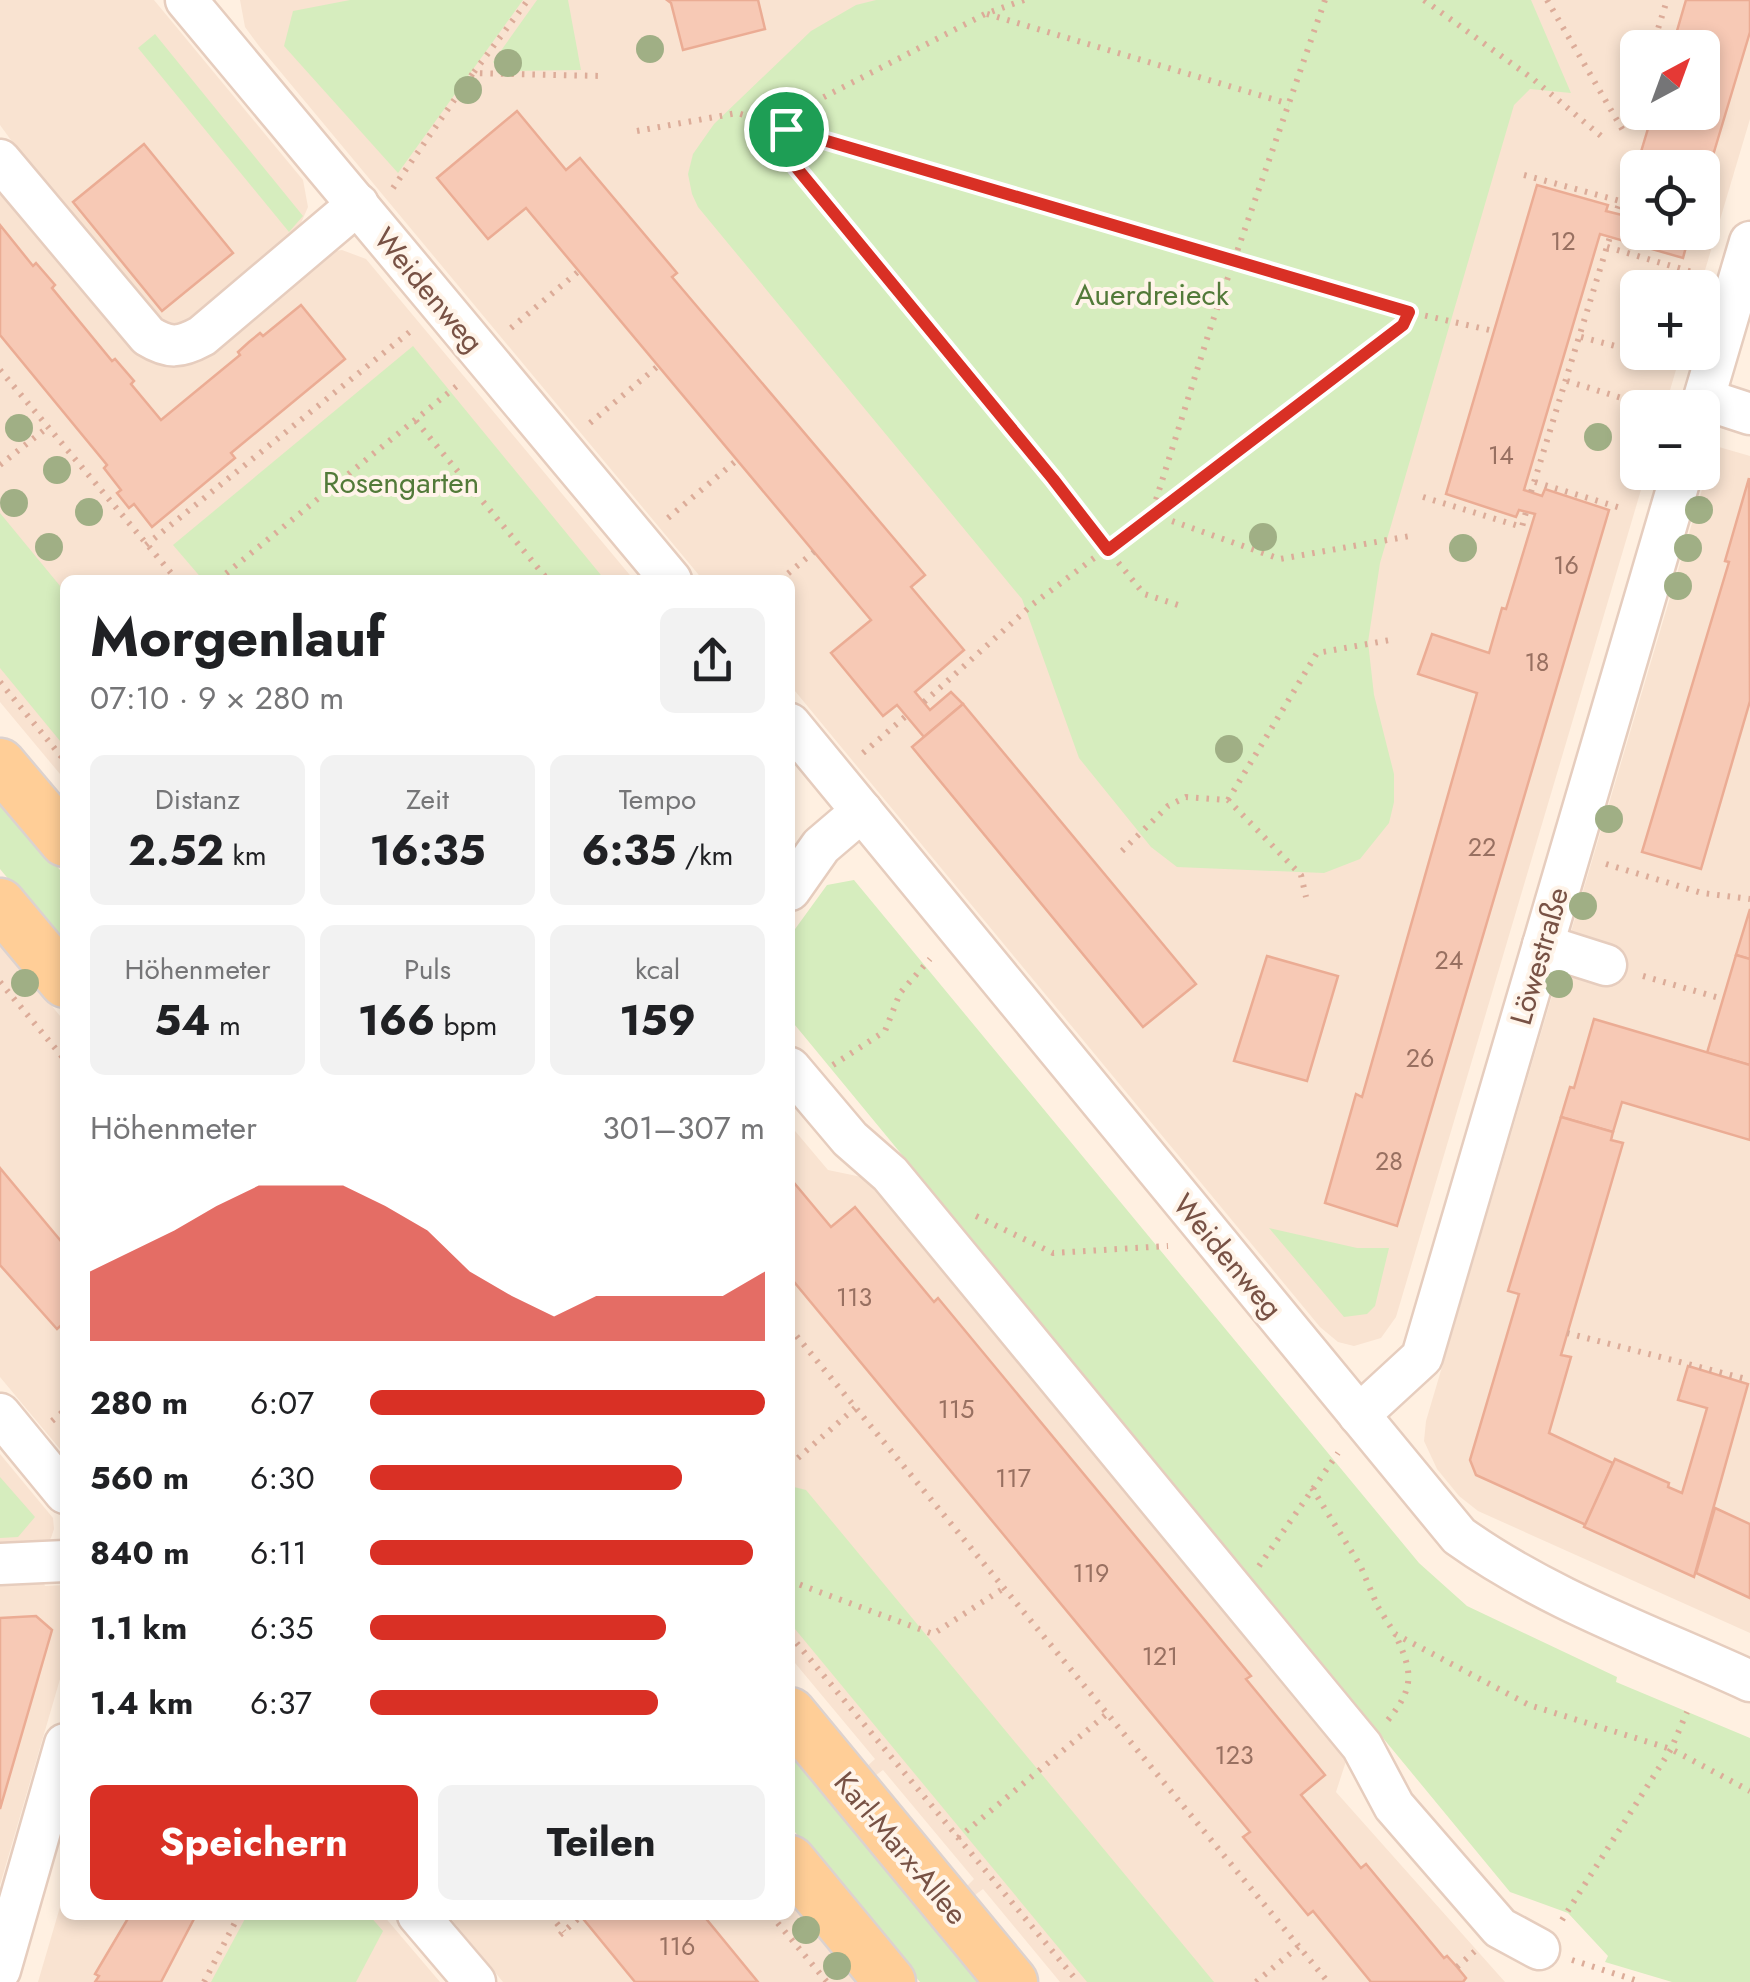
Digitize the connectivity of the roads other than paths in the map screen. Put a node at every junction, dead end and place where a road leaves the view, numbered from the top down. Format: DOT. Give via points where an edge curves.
graph roads {
  1 [pos="186,0"];
  2 [pos="0,160"];
  3 [pos="376,196"];
  4 [pos="1750,242"];
  5 [pos="1706,390"];
  6 [pos="1720,408"];
  7 [pos="1750,414"];
  8 [pos="1677,490"];
  9 [pos="667,575"];
  10 [pos="795,730"];
  11 [pos="0,764"];
  12 [pos="862,811"];
  13 [pos="60,836"];
  14 [pos="795,883"];
  15 [pos="0,904"];
  16 [pos="1542,945"];
  17 [pos="1606,965"];
  18 [pos="60,976"];
  19 [pos="796,1076"];
  20 [pos="0,1414"];
  21 [pos="1358,1415"];
  22 [pos="60,1487"];
  23 [pos="60,1561"];
  24 [pos="0,1564"];
  25 [pos="1750,1680"];
  26 [pos="795,1720"];
  27 [pos="60,1761"];
  28 [pos="795,1867"];
  29 [pos="422,1920"];
  30 [pos="1539,1950"];
  31 [pos="0,1970"];
  32 [pos="475,1982"];
  33 [pos="890,1982"];
  34 [pos="1012,1982"];
  1 -- 3 [label="street, Weidenweg"];
  2 -- 3 [label="street" via="148,336 165,347 183,347 202,336"];
  3 -- 9 [label="street, Weidenweg"];
  4 -- 5 [label="street"];
  6 -- 7 [label="street"];
  8 -- 16 [label="street, Löwestraße"];
  10 -- 12 [label="street, Weidenweg"];
  11 -- 13 [label="main road"];
  12 -- 14 [label="street" via="821,846"];
  12 -- 21 [label="street, Weidenweg"];
  15 -- 18 [label="main road"];
  16 -- 17 [label="street"];
  16 -- 21 [label="street, Löwestraße" via="1422,1357"];
  19 -- 30 [label="street" via="890,1174 1237,1591 1362,1746 1394,1806 1500,1928"];
  20 -- 22 [label="street"];
  21 -- 25 [label="street, Weidenweg" via="1459,1536 1498,1564"];
  23 -- 24 [label="street"];
  26 -- 34 [label="main road, Karl-Marx-Allee"];
  27 -- 31 [label="street"];
  28 -- 33 [label="main road"];
  29 -- 32 [label="street"];
}
